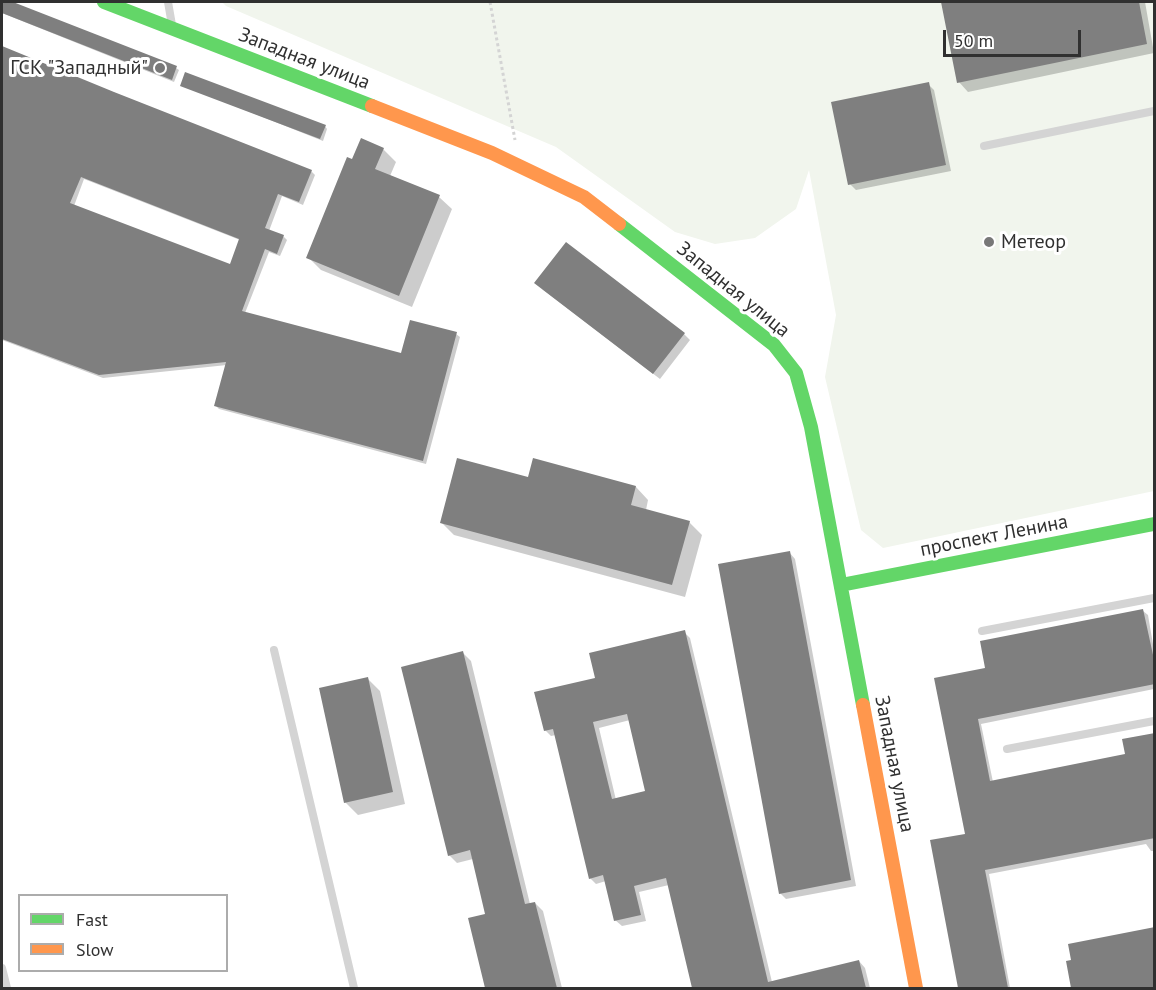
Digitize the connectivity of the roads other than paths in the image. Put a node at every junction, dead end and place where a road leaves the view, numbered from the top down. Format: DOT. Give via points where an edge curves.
graph roads {
  1 [pos="104,2"];
  2 [pos="168,2"];
  3 [pos="172,28"];
  4 [pos="1155,111"];
  5 [pos="984,146"];
  6 [pos="1155,524"];
  7 [pos="841,585"];
  8 [pos="1155,598"];
  9 [pos="982,631"];
  10 [pos="274,650"];
  11 [pos="1155,721"];
  12 [pos="1007,749"];
  13 [pos="2,968"];
  14 [pos="7,988"];
  15 [pos="354,988"];
  16 [pos="916,988"];
  1 -- 3 [label="street, Западная улица"];
  2 -- 3 [label="lane"];
  3 -- 7 [label="street, Западная улица" via="492,153 584,197 774,345 796,374 811,427"];
  4 -- 5 [label="lane"];
  6 -- 7 [label="street, проспект Ленина"];
  7 -- 16 [label="street, Западная улица"];
  8 -- 9 [label="lane"];
  10 -- 15 [label="lane"];
  11 -- 12 [label="lane"];
  13 -- 14 [label="lane"];
}
